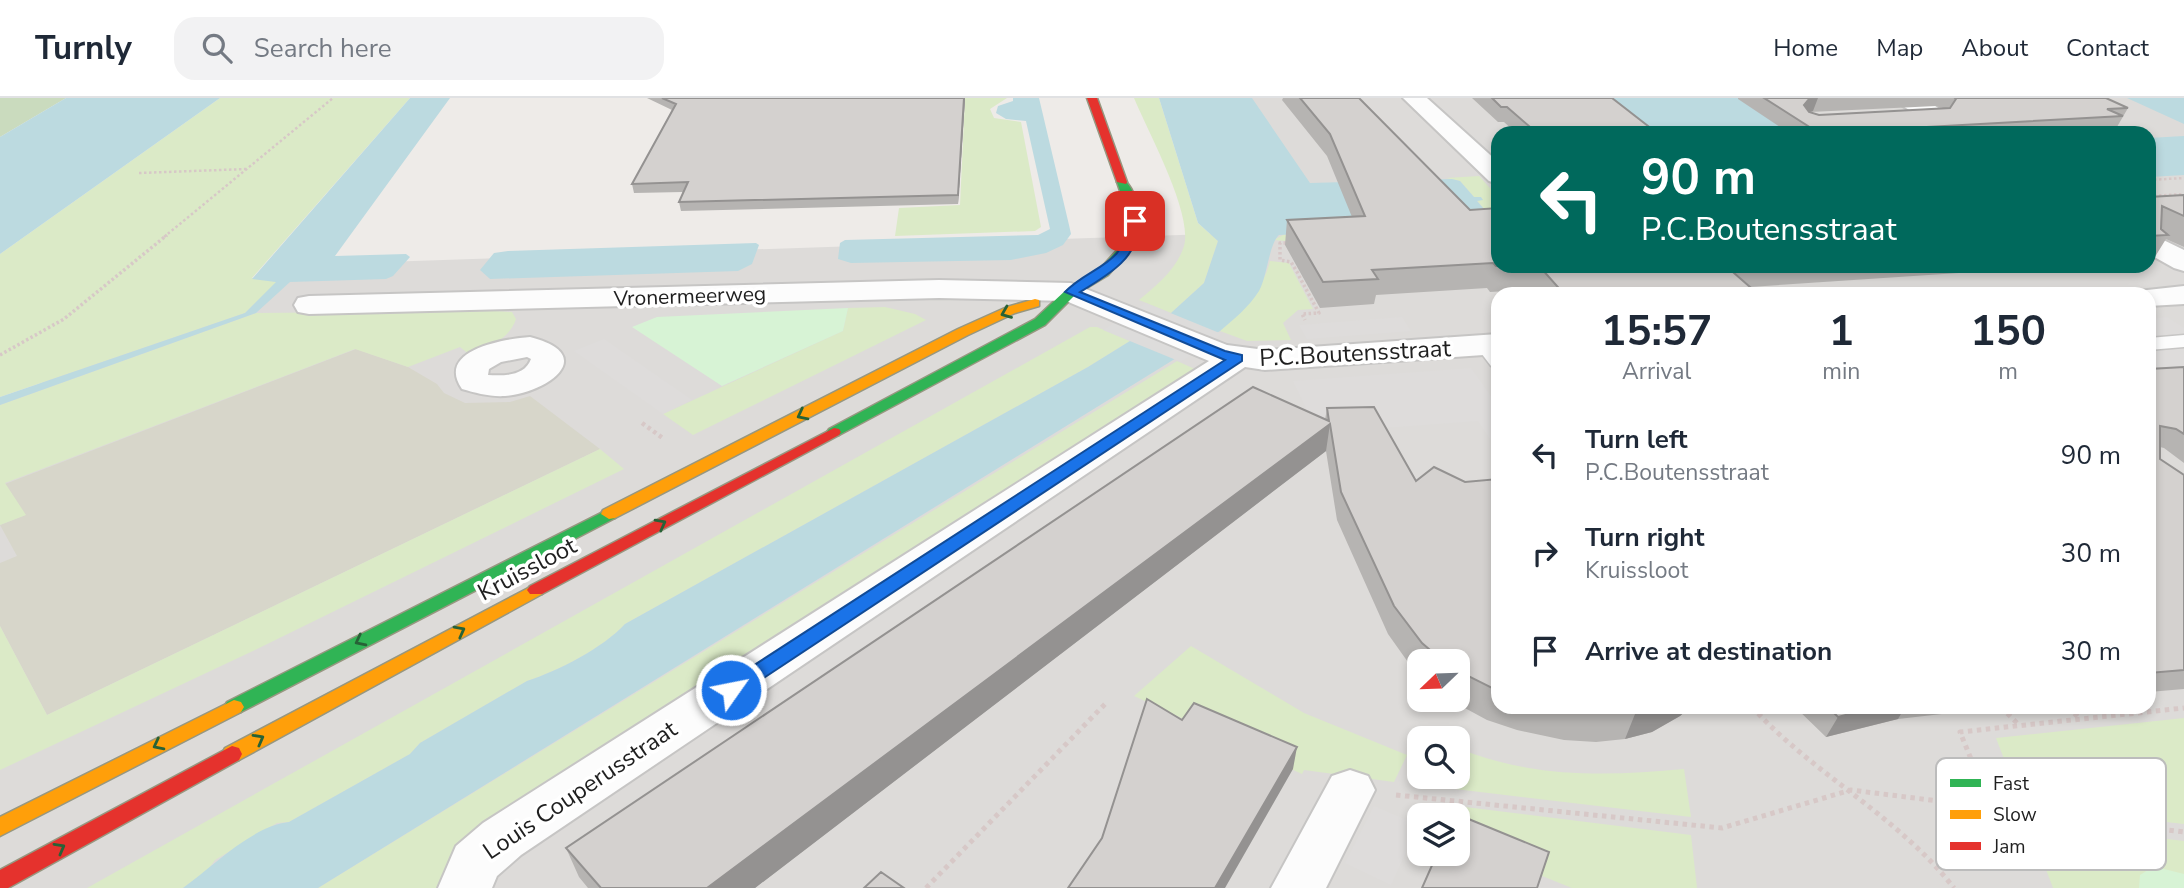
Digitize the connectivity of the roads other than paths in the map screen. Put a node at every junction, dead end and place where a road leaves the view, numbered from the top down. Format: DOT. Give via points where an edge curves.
graph roads {
  1 [pos="1092,98"];
  2 [pos="1414,98"];
  3 [pos="1900,108"];
  4 [pos="1951,126"];
  5 [pos="1491,166"];
  6 [pos="2156,246"];
  7 [pos="2184,262"];
  8 [pos="1071,292"];
  9 [pos="2184,295"];
  10 [pos="2156,297"];
  11 [pos="551,300"];
  12 [pos="309,305"];
  13 [pos="2184,341"];
  14 [pos="2156,343"];
  15 [pos="518,347"];
  16 [pos="1491,350"];
  17 [pos="1220,353"];
  18 [pos="1350,790"];
  19 [pos="0,827"];
  20 [pos="0,881"];
  21 [pos="465,888"];
  22 [pos="1298,888"];
  1 -- 8 [label="street, Kruissloot" via="1136,227 1130,246 1116,261"];
  2 -- 5 [label="street" via="1474,140"];
  3 -- 4 [label="street" via="1935,116"];
  6 -- 7 [label="street"];
  8 -- 11 [label="street, Vronermeerweg" via="939,289"];
  8 -- 17 [label="street, P.C.Boutensstraat"];
  8 -- 19 [label="street, Kruissloot, one-way" via="1011,310 963,332"];
  20 -- 8 [label="street, Kruissloot, one-way" via="377,675 1012,339"];
  9 -- 10 [label="street"];
  11 -- 12 [label="street, Vronermeerweg"];
  11 -- 15 [label="street"];
  13 -- 14 [label="lane"];
  16 -- 17 [label="street, P.C.Boutensstraat" via="1265,360"];
  17 -- 21 [label="street, Louis Couperusstraat" via="502,839 475,862"];
  18 -- 22 [label="street"];
}
